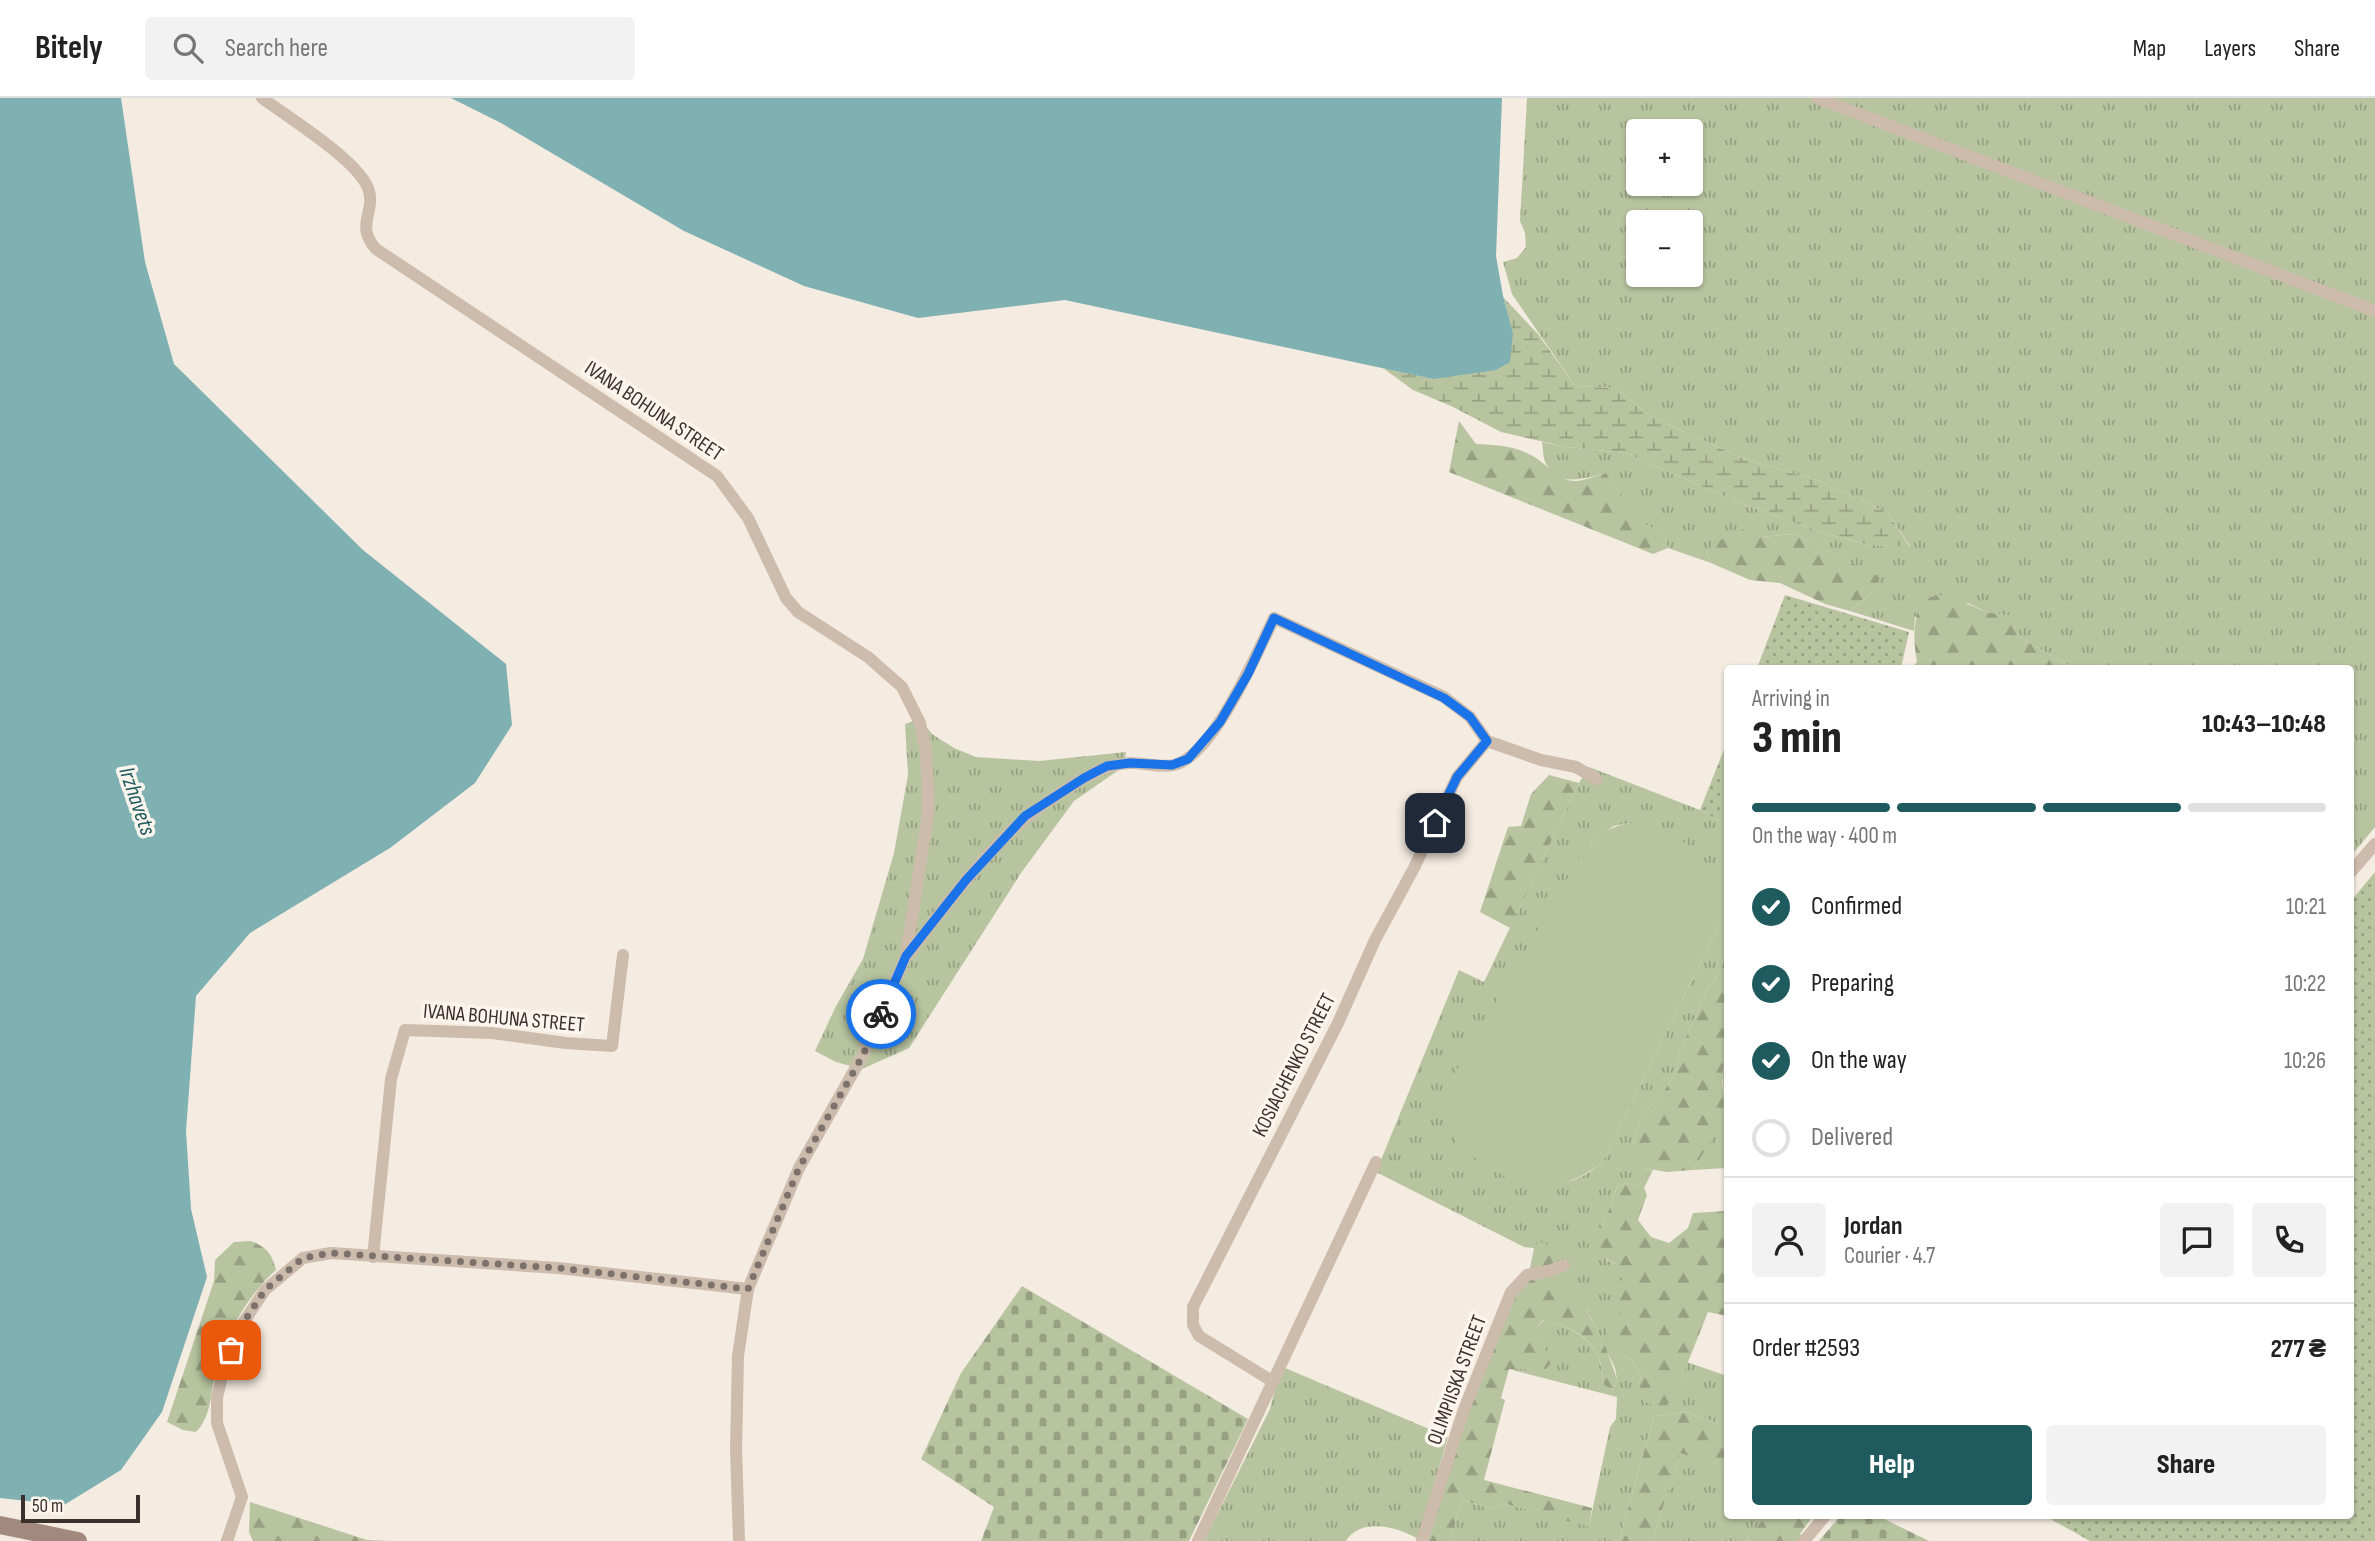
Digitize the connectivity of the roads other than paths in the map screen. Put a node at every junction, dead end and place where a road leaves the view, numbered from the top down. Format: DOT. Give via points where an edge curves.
graph roads {
  1 [pos="262,98"];
  2 [pos="1816,98"];
  3 [pos="2375,311"];
  4 [pos="1487,741"];
  5 [pos="1595,779"];
  6 [pos="2375,844"];
  7 [pos="2354,868"];
  8 [pos="623,955"];
  9 [pos="906,956"];
  10 [pos="1376,1162"];
  11 [pos="373,1257"];
  12 [pos="1564,1265"];
  13 [pos="748,1289"];
  14 [pos="1272,1381"];
  15 [pos="1822,1519"];
  16 [pos="0,1525"];
  17 [pos="78,1541"];
  18 [pos="227,1541"];
  19 [pos="739,1541"];
  20 [pos="1198,1541"];
  21 [pos="1422,1541"];
  22 [pos="1804,1541"];
  1 -- 9 [label="street, IVANA BOHUNA STREET" via="341,156 363,180 369,191 365,230 376,249 717,477 748,518 786,598 798,612 868,657 902,687 920,723 929,790"];
  2 -- 3 [label="street"];
  4 -- 5 [label="street" via="1576,767"];
  4 -- 9 [label="street, IVANA BOHUNA STREET" via="1470,717 1444,698 1274,618 1220,722 1188,759 1172,765 1107,766 1025,816 966,880"];
  4 -- 14 [label="street, KOSIACHENKO STREET" via="1457,777 1193,1307 1193,1325 1199,1336"];
  6 -- 7 [label="street"];
  8 -- 11 [label="street, IVANA BOHUNA STREET" via="612,1046 492,1033 405,1030 391,1079"];
  9 -- 13 [label="street, IVANA BOHUNA STREET" via="863,1055 799,1168"];
  10 -- 14 [label="street"];
  11 -- 13 [label="street" via="558,1268"];
  11 -- 18 [label="street" via="331,1253 303,1258 265,1290 239,1329 217,1398 217,1423 242,1497"];
  12 -- 21 [label="street, OLIMPIISKA STREET" via="1527,1275 1511,1293 1463,1412"];
  13 -- 19 [label="street, IVANA BOHUNA STREET" via="738,1356"];
  14 -- 20 [label="street"];
  15 -- 22 [label="street"];
  16 -- 17 [label="main road"];
}
